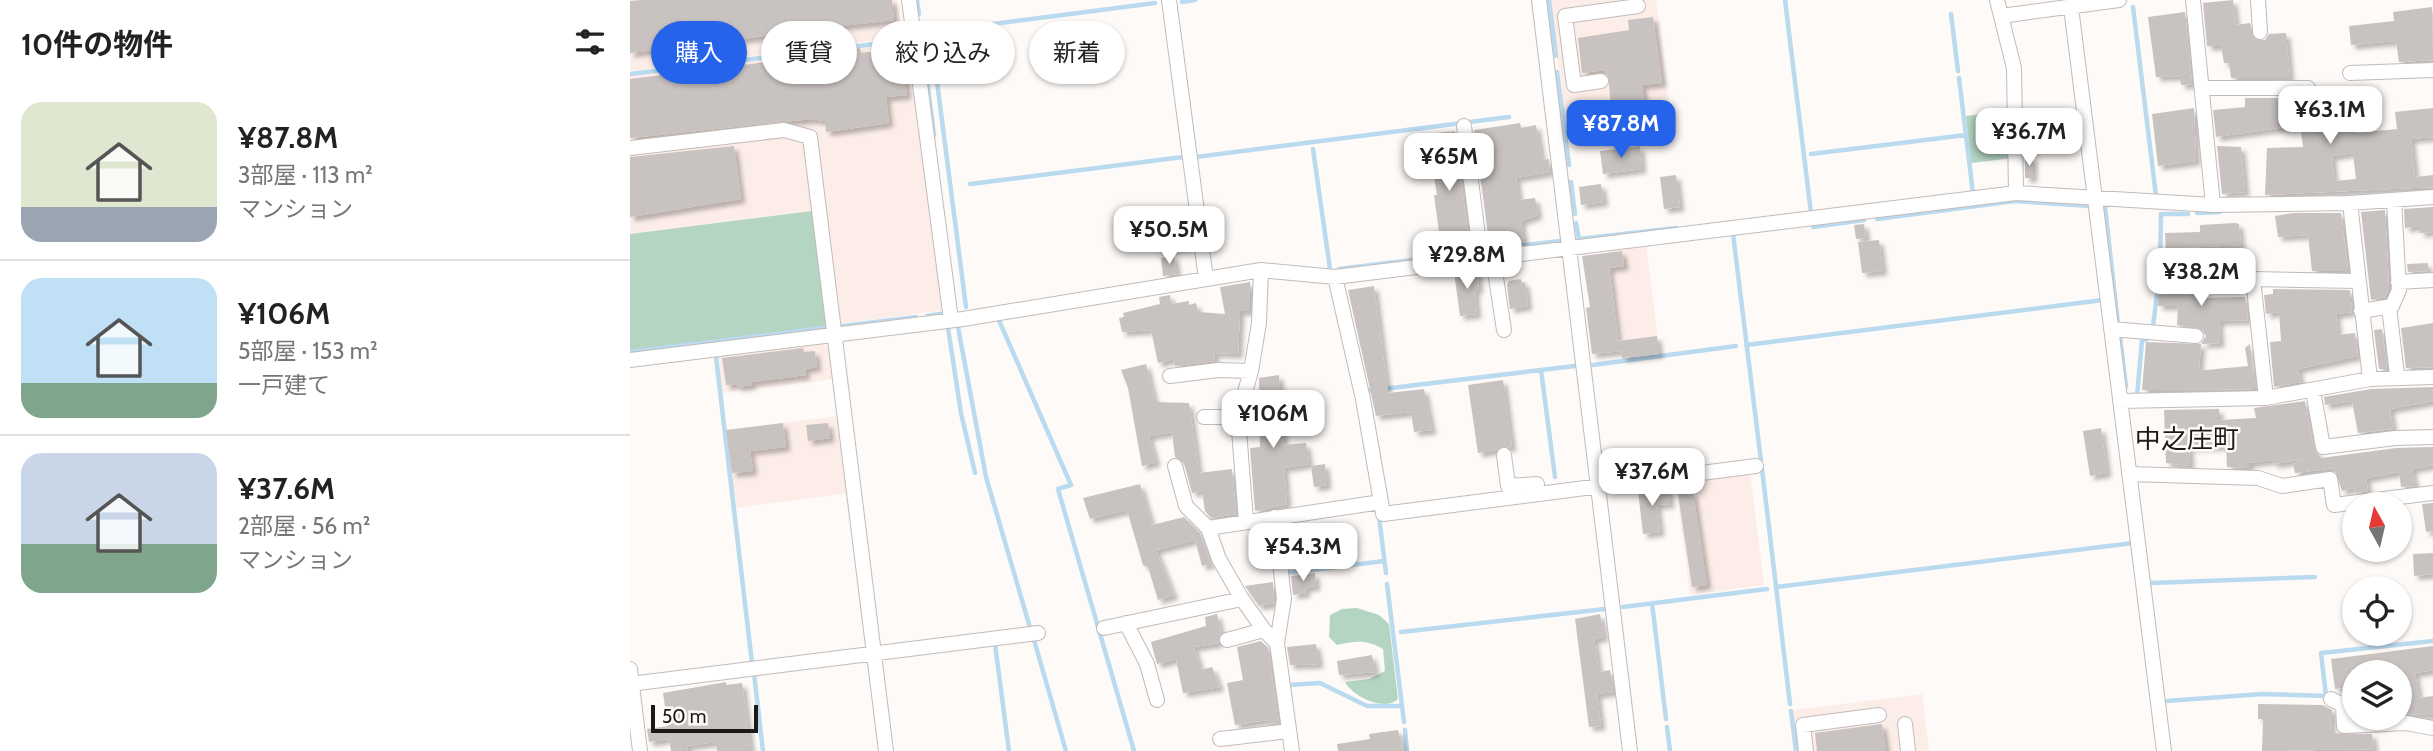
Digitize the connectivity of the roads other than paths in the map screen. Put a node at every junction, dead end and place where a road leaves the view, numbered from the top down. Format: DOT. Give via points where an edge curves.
graph roads {
  1 [pos="909,0"];
  2 [pos="1169,0"];
  3 [pos="1539,0"];
  4 [pos="1997,0"];
  5 [pos="2119,0"];
  6 [pos="2193,0"];
  7 [pos="2258,0"];
  8 [pos="2074,5"];
  9 [pos="1638,6"];
  10 [pos="2001,16"];
  11 [pos="2260,32"];
  12 [pos="1570,58"];
  13 [pos="1546,61"];
  14 [pos="2433,70"];
  15 [pos="2350,73"];
  16 [pos="1601,81"];
  17 [pos="2202,88"];
  18 [pos="2308,88"];
  19 [pos="1464,126"];
  20 [pos="630,148"];
  21 [pos="2016,193"];
  22 [pos="2433,197"];
  23 [pos="2096,198"];
  24 [pos="2394,200"];
  25 [pos="2350,203"];
  26 [pos="2213,205"];
  27 [pos="1569,249"];
  28 [pos="1487,258"];
  29 [pos="1261,270"];
  30 [pos="1335,277"];
  31 [pos="1206,279"];
  32 [pos="2433,280"];
  33 [pos="2357,281"];
  34 [pos="2398,282"];
  35 [pos="2389,307"];
  36 [pos="2361,311"];
  37 [pos="951,320"];
  38 [pos="2112,329"];
  39 [pos="1504,330"];
  40 [pos="834,335"];
  41 [pos="2196,336"];
  42 [pos="630,360"];
  43 [pos="1251,371"];
  44 [pos="2397,375"];
  45 [pos="1170,376"];
  46 [pos="2433,377"];
  47 [pos="2370,379"];
  48 [pos="2312,391"];
  49 [pos="2266,398"];
  50 [pos="2120,401"];
  51 [pos="1238,416"];
  52 [pos="1204,417"];
  53 [pos="2433,437"];
  54 [pos="1504,454"];
  55 [pos="1175,466"];
  56 [pos="1756,466"];
  57 [pos="2129,474"];
  58 [pos="1598,482"];
  59 [pos="2433,493"];
  60 [pos="1381,502"];
  61 [pos="1275,517"];
  62 [pos="1246,521"];
  63 [pos="1208,528"];
  64 [pos="1242,599"];
  65 [pos="1126,623"];
  66 [pos="1104,628"];
  67 [pos="1264,631"];
  68 [pos="1038,633"];
  69 [pos="1227,640"];
  70 [pos="1277,643"];
  71 [pos="874,653"];
  72 [pos="631,679"];
  73 [pos="2331,699"];
  74 [pos="1157,700"];
  75 [pos="1880,715"];
  76 [pos="1905,724"];
  77 [pos="2433,728"];
  78 [pos="1289,731"];
  79 [pos="1220,739"];
  80 [pos="640,751"];
  81 [pos="886,751"];
  82 [pos="1292,751"];
  83 [pos="1630,751"];
  84 [pos="1806,751"];
  85 [pos="1908,751"];
  86 [pos="2164,751"];
  1 -- 37 [label="street"];
  2 -- 31 [label="street"];
  3 -- 13 [label="street"];
  4 -- 10 [label="street"];
  5 -- 8 [label="street"];
  6 -- 17 [label="street"];
  7 -- 11 [label="street"];
  8 -- 10 [label="street"];
  8 -- 23 [label="street"];
  9 -- 12 [label="street" via="1565,16"];
  10 -- 21 [label="street" via="2014,68"];
  12 -- 13 [label="street"];
  12 -- 16 [label="street" via="1574,85"];
  13 -- 27 [label="street"];
  14 -- 15 [label="street"];
  17 -- 18 [label="street"];
  17 -- 26 [label="street"];
  19 -- 28 [label="street"];
  20 -- 40 [label="street" via="784,130 810,138"];
  21 -- 23 [label="street"];
  21 -- 27 [label="street"];
  22 -- 24 [label="street"];
  23 -- 26 [label="street"];
  23 -- 38 [label="street"];
  24 -- 25 [label="street"];
  24 -- 34 [label="street"];
  25 -- 26 [label="street"];
  25 -- 33 [label="street"];
  27 -- 28 [label="street"];
  27 -- 58 [label="street"];
  28 -- 30 [label="street"];
  28 -- 39 [label="street"];
  29 -- 30 [label="street"];
  29 -- 31 [label="street"];
  29 -- 43 [label="street"];
  30 -- 60 [label="street"];
  31 -- 37 [label="street"];
  32 -- 34 [label="street"];
  33 -- 36 [label="street"];
  33 -- 49 [label="street" via="2253,279"];
  34 -- 35 [label="street" via="2395,301"];
  35 -- 36 [label="street"];
  35 -- 44 [label="street"];
  36 -- 47 [label="street"];
  37 -- 40 [label="street"];
  38 -- 41 [label="street"];
  38 -- 50 [label="street"];
  40 -- 42 [label="street"];
  40 -- 71 [label="street"];
  43 -- 45 [label="street" via="1218,369"];
  43 -- 51 [label="street"];
  44 -- 46 [label="street"];
  44 -- 47 [label="street"];
  47 -- 48 [label="street"];
  48 -- 49 [label="street"];
  48 -- 53 [label="street" via="2323,447"];
  49 -- 50 [label="street"];
  50 -- 57 [label="street"];
  51 -- 52 [label="street"];
  51 -- 62 [label="street"];
  54 -- 58 [label="street" via="1508,486"];
  55 -- 63 [label="street" via="1186,506"];
  56 -- 58 [label="street"];
  57 -- 59 [label="street" via="2258,478 2282,486 2330,479 2334,505"];
  57 -- 86 [label="street"];
  58 -- 60 [label="street" via="1383,514"];
  58 -- 83 [label="street"];
  60 -- 61 [label="street"];
  61 -- 62 [label="street"];
  61 -- 70 [label="street" via="1284,599"];
  62 -- 63 [label="street"];
  63 -- 64 [label="street"];
  64 -- 65 [label="street"];
  64 -- 67 [label="street"];
  65 -- 66 [label="street"];
  65 -- 74 [label="street" via="1147,664"];
  67 -- 69 [label="street"];
  67 -- 70 [label="street"];
  68 -- 71 [label="street"];
  70 -- 78 [label="street"];
  71 -- 72 [label="street"];
  71 -- 81 [label="street"];
  72 -- 80 [label="street"];
  73 -- 77 [label="street" via="2343,705 2344,726 2406,723"];
  75 -- 84 [label="street" via="1803,725"];
  76 -- 85 [label="street"];
  78 -- 79 [label="street"];
  78 -- 82 [label="street"];
}
